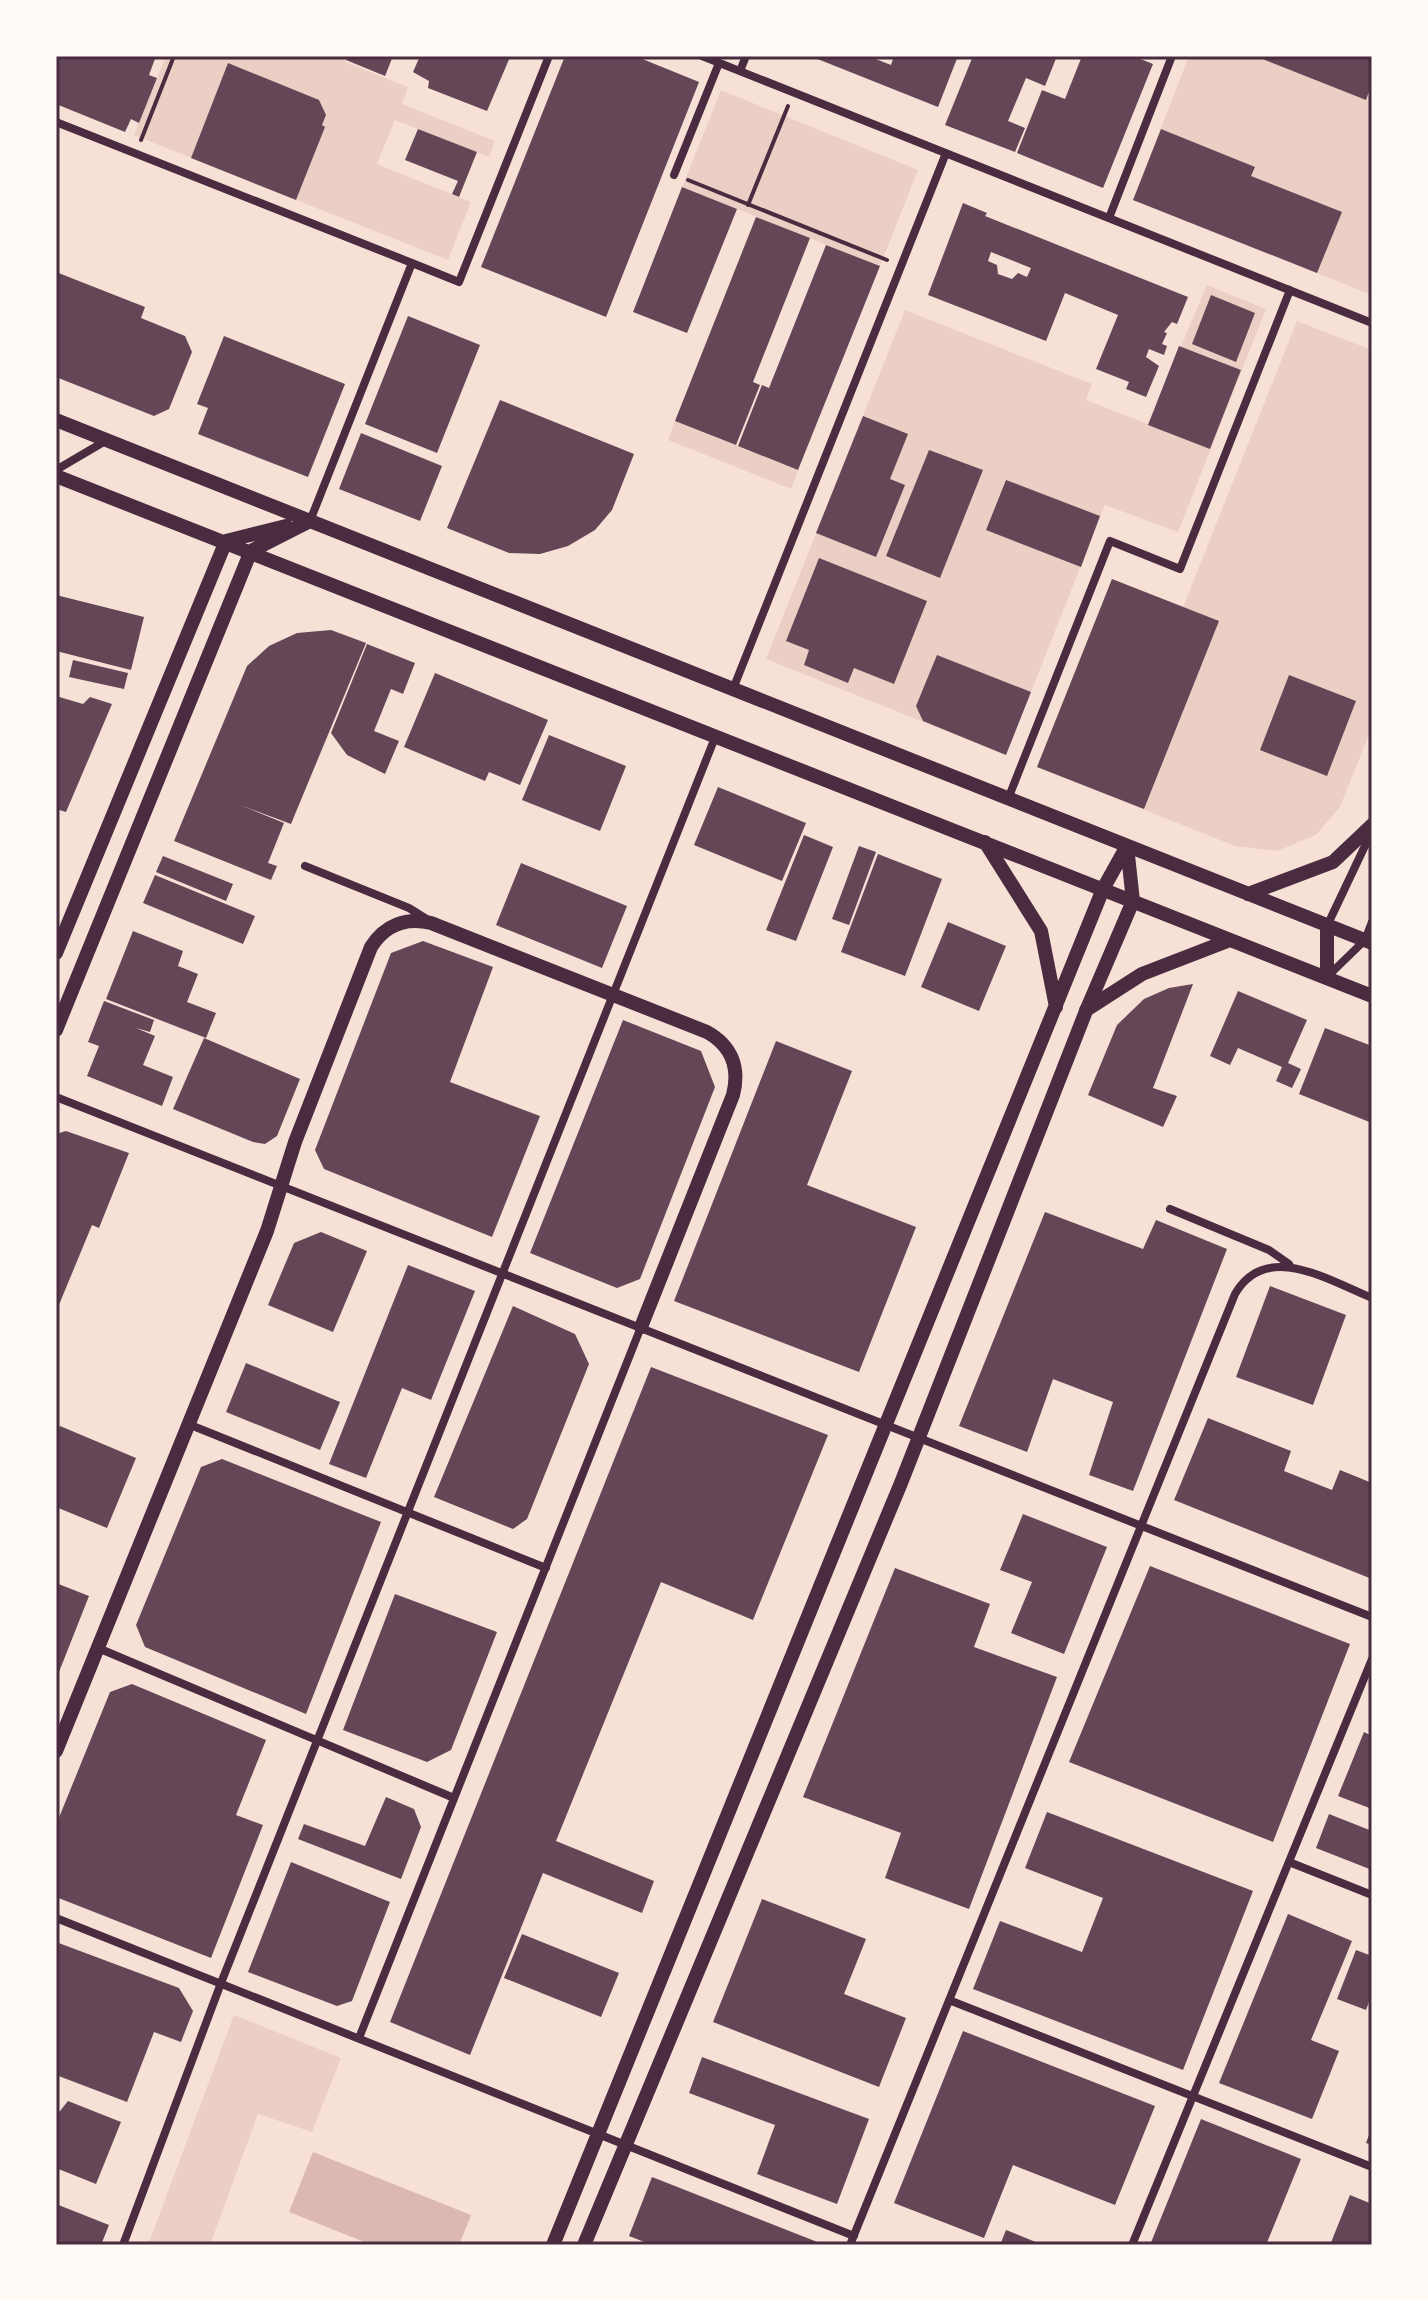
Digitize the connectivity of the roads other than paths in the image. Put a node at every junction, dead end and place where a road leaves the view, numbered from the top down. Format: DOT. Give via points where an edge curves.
graph roads {
  1 [pos="549,56"];
  2 [pos="702,56"];
  3 [pos="746,56"];
  4 [pos="1172,56"];
  5 [pos="719,63"];
  6 [pos="740,71"];
  7 [pos="56,122"];
  8 [pos="946,153"];
  9 [pos="674,175"];
  10 [pos="1109,218"];
  11 [pos="412,263"];
  12 [pos="1290,290"];
  13 [pos="1372,323"];
  14 [pos="56,420"];
  15 [pos="107,440"];
  16 [pos="56,470"];
  17 [pos="56,476"];
  18 [pos="310,521"];
  19 [pos="226,541"];
  20 [pos="251,551"];
  21 [pos="733,689"];
  22 [pos="716,735"];
  23 [pos="1008,799"];
  24 [pos="1372,825"];
  25 [pos="1372,831"];
  26 [pos="985,842"];
  27 [pos="1127,846"];
  28 [pos="305,866"];
  29 [pos="1103,889"];
  30 [pos="1248,894"];
  31 [pos="1133,901"];
  32 [pos="1372,922"];
  33 [pos="431,923"];
  34 [pos="1327,926"];
  35 [pos="1230,940"];
  36 [pos="1368,942"];
  37 [pos="56,953"];
  38 [pos="1327,978"];
  39 [pos="612,994"];
  40 [pos="1372,996"];
  41 [pos="1056,1007"];
  42 [pos="1086,1011"];
  43 [pos="56,1030"];
  44 [pos="56,1097"];
  45 [pos="281,1185"];
  46 [pos="1170,1209"];
  47 [pos="1294,1268"];
  48 [pos="501,1272"];
  49 [pos="1372,1298"];
  50 [pos="641,1327"];
  51 [pos="188,1424"];
  52 [pos="887,1426"];
  53 [pos="918,1439"];
  54 [pos="407,1512"];
  55 [pos="1141,1526"];
  56 [pos="546,1568"];
  57 [pos="1372,1617"];
  58 [pos="98,1648"];
  59 [pos="1372,1659"];
  60 [pos="317,1740"];
  61 [pos="56,1751"];
  62 [pos="454,1798"];
  63 [pos="1289,1862"];
  64 [pos="1372,1895"];
  65 [pos="56,1918"];
  66 [pos="221,1983"];
  67 [pos="949,2000"];
  68 [pos="359,2038"];
  69 [pos="1193,2096"];
  70 [pos="600,2133"];
  71 [pos="627,2144"];
  72 [pos="1372,2167"];
  73 [pos="852,2240"];
  74 [pos="123,2245"];
  75 [pos="553,2245"];
  76 [pos="584,2245"];
  77 [pos="1132,2245"];
  1 -- 11 [label="street" via="459,282"];
  2 -- 5 [label="street"];
  3 -- 6 [label="street"];
  4 -- 10 [label="street"];
  5 -- 6 [label="street"];
  5 -- 9 [label="street"];
  6 -- 8 [label="street"];
  7 -- 11 [label="street"];
  8 -- 10 [label="street"];
  8 -- 21 [label="street"];
  10 -- 12 [label="street"];
  11 -- 18 [label="street"];
  12 -- 13 [label="street"];
  12 -- 23 [label="street" via="1180,569 1110,541"];
  14 -- 15 [label="street"];
  15 -- 16 [label="street"];
  15 -- 18 [label="street"];
  17 -- 19 [label="street"];
  18 -- 19 [label="street"];
  18 -- 20 [label="street"];
  18 -- 21 [label="street"];
  19 -- 20 [label="street"];
  19 -- 37 [label="street"];
  20 -- 22 [label="street"];
  20 -- 43 [label="street"];
  21 -- 23 [label="street"];
  22 -- 26 [label="street"];
  22 -- 39 [label="street"];
  23 -- 27 [label="street"];
  24 -- 30 [label="street" via="1333,862"];
  25 -- 34 [label="street"];
  26 -- 29 [label="street"];
  26 -- 41 [label="street" via="1041,931"];
  27 -- 29 [label="street"];
  27 -- 30 [label="street"];
  27 -- 31 [label="street"];
  28 -- 33 [label="street" via="409,908"];
  29 -- 31 [label="street"];
  29 -- 41 [label="street"];
  30 -- 34 [label="street"];
  31 -- 35 [label="street"];
  31 -- 42 [label="street"];
  32 -- 36 [label="street"];
  33 -- 39 [label="street"];
  33 -- 45 [label="street" via="397,923 371,947"];
  34 -- 36 [label="street"];
  34 -- 38 [label="street"];
  35 -- 38 [label="street"];
  35 -- 42 [label="street" via="1142,974"];
  36 -- 38 [label="street"];
  38 -- 40 [label="street"];
  39 -- 48 [label="street"];
  39 -- 50 [label="street" via="715,1037 731,1054 737,1078"];
  41 -- 52 [label="street"];
  42 -- 53 [label="street"];
  44 -- 45 [label="street"];
  45 -- 48 [label="street"];
  45 -- 51 [label="street"];
  46 -- 47 [label="street" via="1269,1250"];
  47 -- 49 [label="street"];
  47 -- 55 [label="street" via="1264,1268 1240,1285"];
  48 -- 50 [label="street"];
  48 -- 54 [label="street"];
  50 -- 52 [label="street"];
  50 -- 56 [label="street"];
  51 -- 54 [label="street"];
  51 -- 58 [label="street"];
  52 -- 53 [label="street"];
  52 -- 70 [label="street"];
  53 -- 55 [label="street"];
  53 -- 71 [label="street"];
  54 -- 56 [label="street"];
  54 -- 60 [label="street"];
  55 -- 57 [label="street"];
  55 -- 67 [label="street"];
  56 -- 62 [label="street"];
  58 -- 60 [label="street"];
  58 -- 61 [label="street"];
  59 -- 63 [label="street"];
  60 -- 62 [label="street"];
  60 -- 66 [label="street"];
  62 -- 68 [label="street"];
  63 -- 64 [label="street"];
  63 -- 69 [label="street"];
  65 -- 66 [label="street"];
  66 -- 68 [label="street"];
  66 -- 74 [label="street"];
  67 -- 69 [label="street"];
  67 -- 73 [label="street"];
  68 -- 70 [label="street"];
  69 -- 72 [label="street"];
  69 -- 77 [label="street"];
  70 -- 71 [label="street"];
  70 -- 75 [label="street"];
  71 -- 73 [label="street"];
  71 -- 76 [label="street"];
}
